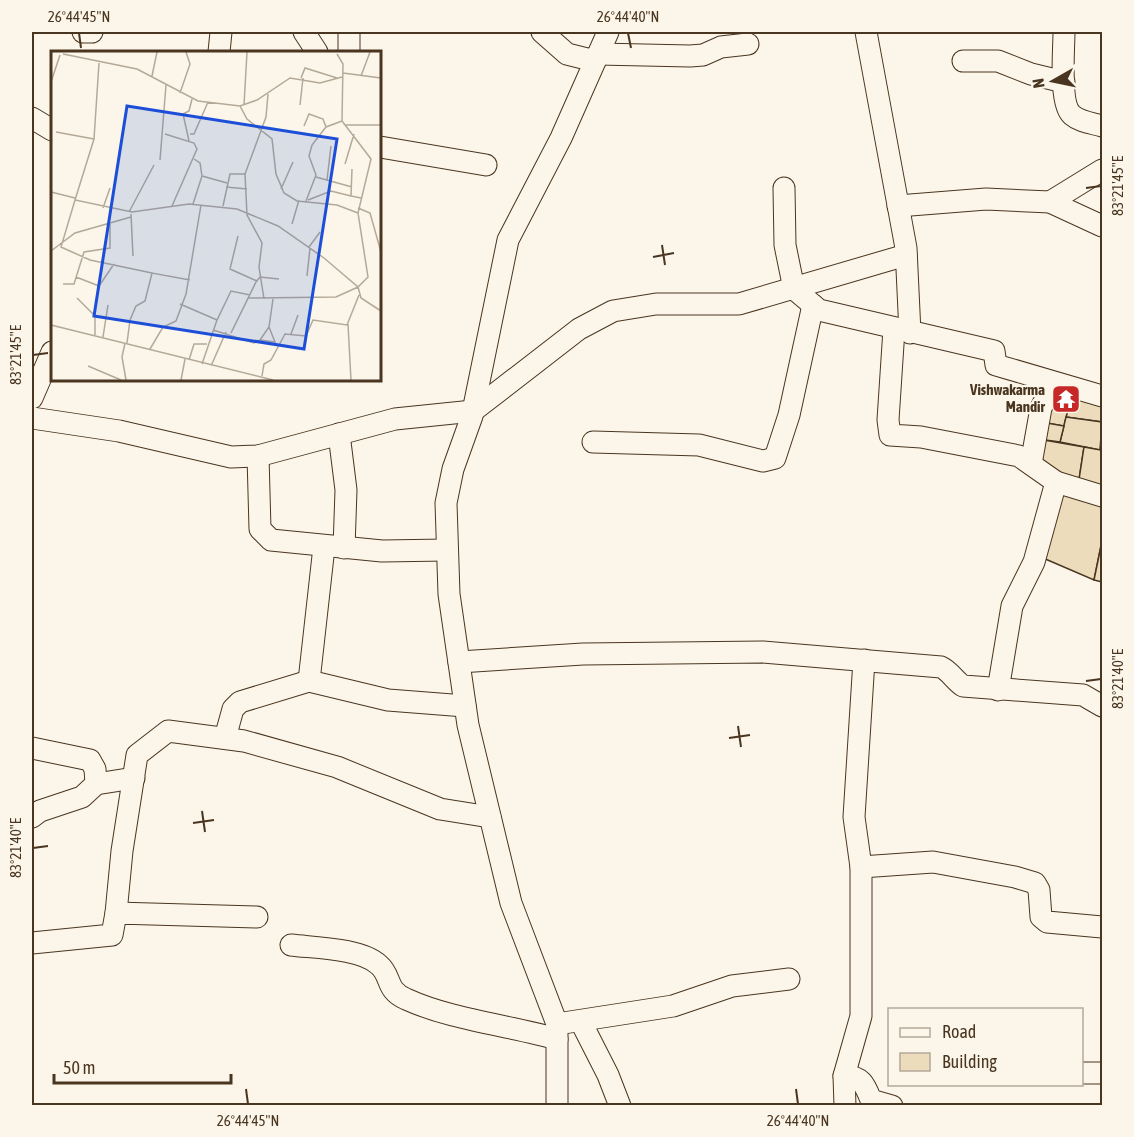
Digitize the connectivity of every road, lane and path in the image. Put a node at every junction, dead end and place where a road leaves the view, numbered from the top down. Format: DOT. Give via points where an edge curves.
graph roads {
  1 [pos="83,32"];
  2 [pos="92,32"];
  3 [pos="221,32"];
  4 [pos="304,32"];
  5 [pos="349,32"];
  6 [pos="542,32"];
  7 [pos="608,32"];
  8 [pos="866,32"];
  9 [pos="1064,32"];
  10 [pos="748,44"];
  11 [pos="219,51"];
  12 [pos="316,51"];
  13 [pos="349,51"];
  14 [pos="596,58"];
  15 [pos="963,60"];
  16 [pos="1064,82"];
  17 [pos="32,118"];
  18 [pos="1102,126"];
  19 [pos="51,129"];
  20 [pos="381,147"];
  21 [pos="486,165"];
  22 [pos="1102,170"];
  23 [pos="784,188"];
  24 [pos="1050,202"];
  25 [pos="898,206"];
  26 [pos="1102,226"];
  27 [pos="906,255"];
  28 [pos="794,290"];
  29 [pos="813,304"];
  30 [pos="902,331"];
  31 [pos="51,354"];
  32 [pos="1053,383"];
  33 [pos="1102,396"];
  34 [pos="32,398"];
  35 [pos="473,411"];
  36 [pos="32,418"];
  37 [pos="339,434"];
  38 [pos="593,442"];
  39 [pos="258,456"];
  40 [pos="1031,464"];
  41 [pos="1056,482"];
  42 [pos="1102,496"];
  43 [pos="334,548"];
  44 [pos="446,550"];
  45 [pos="864,660"];
  46 [pos="459,662"];
  47 [pos="309,681"];
  48 [pos="998,690"];
  49 [pos="465,706"];
  50 [pos="1102,706"];
  51 [pos="225,738"];
  52 [pos="32,748"];
  53 [pos="134,778"];
  54 [pos="96,784"];
  55 [pos="32,817"];
  56 [pos="490,818"];
  57 [pos="861,867"];
  58 [pos="116,913"];
  59 [pos="257,917"];
  60 [pos="1102,927"];
  61 [pos="32,943"];
  62 [pos="291,945"];
  63 [pos="789,979"];
  64 [pos="581,1022"];
  65 [pos="557,1032"];
  66 [pos="1083,1073"];
  67 [pos="1102,1073"];
  68 [pos="844,1076"];
  69 [pos="557,1106"];
  70 [pos="620,1106"];
  71 [pos="845,1106"];
  72 [pos="892,1106"];
  1 -- 2 [label="street"];
  3 -- 11 [label="street"];
  4 -- 12 [label="street"];
  5 -- 13 [label="street"];
  6 -- 14 [label="street" via="567,54"];
  7 -- 14 [label="street"];
  8 -- 25 [label="street"];
  9 -- 16 [label="street"];
  10 -- 14 [label="street" via="721,46 690,57"];
  14 -- 35 [label="street" via="561,138 508,240"];
  15 -- 16 [label="street" via="998,61"];
  16 -- 18 [label="street" via="1064,101 1069,113"];
  17 -- 19 [label="street"];
  20 -- 21 [label="street"];
  22 -- 24 [label="street"];
  23 -- 28 [label="street" via="785,244"];
  24 -- 25 [label="street" via="986,199"];
  24 -- 26 [label="street"];
  25 -- 27 [label="street"];
  27 -- 28 [label="street"];
  27 -- 30 [label="street"];
  28 -- 29 [label="street"];
  28 -- 35 [label="street" via="739,304 656,304 613,311 579,329"];
  29 -- 30 [label="street" via="819,310"];
  29 -- 38 [label="street" via="789,415 775,458 763,461 699,446"];
  30 -- 32 [label="street" via="994,351 996,365"];
  30 -- 40 [label="street" via="888,420 890,435 968,445 1019,456"];
  31 -- 34 [label="street"];
  32 -- 33 [label="street"];
  32 -- 40 [label="street" via="1041,408"];
  35 -- 37 [label="street" via="395,419"];
  35 -- 44 [label="street" via="446,503"];
  36 -- 39 [label="street" via="119,432 231,458"];
  37 -- 39 [label="street"];
  37 -- 43 [label="street" via="346,490"];
  39 -- 43 [label="street" via="263,534 271,540"];
  40 -- 41 [label="street"];
  41 -- 42 [label="street"];
  41 -- 48 [label="street" via="1034,562 1012,606"];
  43 -- 44 [label="street"];
  43 -- 47 [label="street"];
  44 -- 46 [label="street"];
  45 -- 46 [label="street" via="763,652 583,654"];
  45 -- 48 [label="street" via="940,667 963,686"];
  45 -- 57 [label="street" via="854,817"];
  46 -- 49 [label="street"];
  47 -- 49 [label="street" via="388,700"];
  47 -- 51 [label="street" via="240,702 233,709"];
  48 -- 50 [label="street" via="1083,696"];
  49 -- 56 [label="street"];
  51 -- 53 [label="street" via="168,731 137,755"];
  51 -- 56 [label="street" via="337,767 440,810"];
  52 -- 54 [label="street" via="90,760"];
  53 -- 54 [label="street"];
  53 -- 58 [label="street"];
  54 -- 55 [label="street" via="82,797"];
  56 -- 65 [label="street" via="511,903"];
  57 -- 60 [label="street" via="933,862 1015,877 1035,883 1041,917 1047,922"];
  57 -- 68 [label="street" via="861,1016"];
  58 -- 59 [label="street"];
  58 -- 61 [label="street" via="112,935"];
  62 -- 65 [label="street" via="366,956 381,966 390,989 405,999 472,1020"];
  63 -- 64 [label="street" via="732,986 673,1006"];
  64 -- 65 [label="street"];
  64 -- 70 [label="street"];
  65 -- 69 [label="street"];
  66 -- 67 [label="street"];
  68 -- 71 [label="street"];
  68 -- 72 [label="street" via="861,1080 871,1100"];
}
